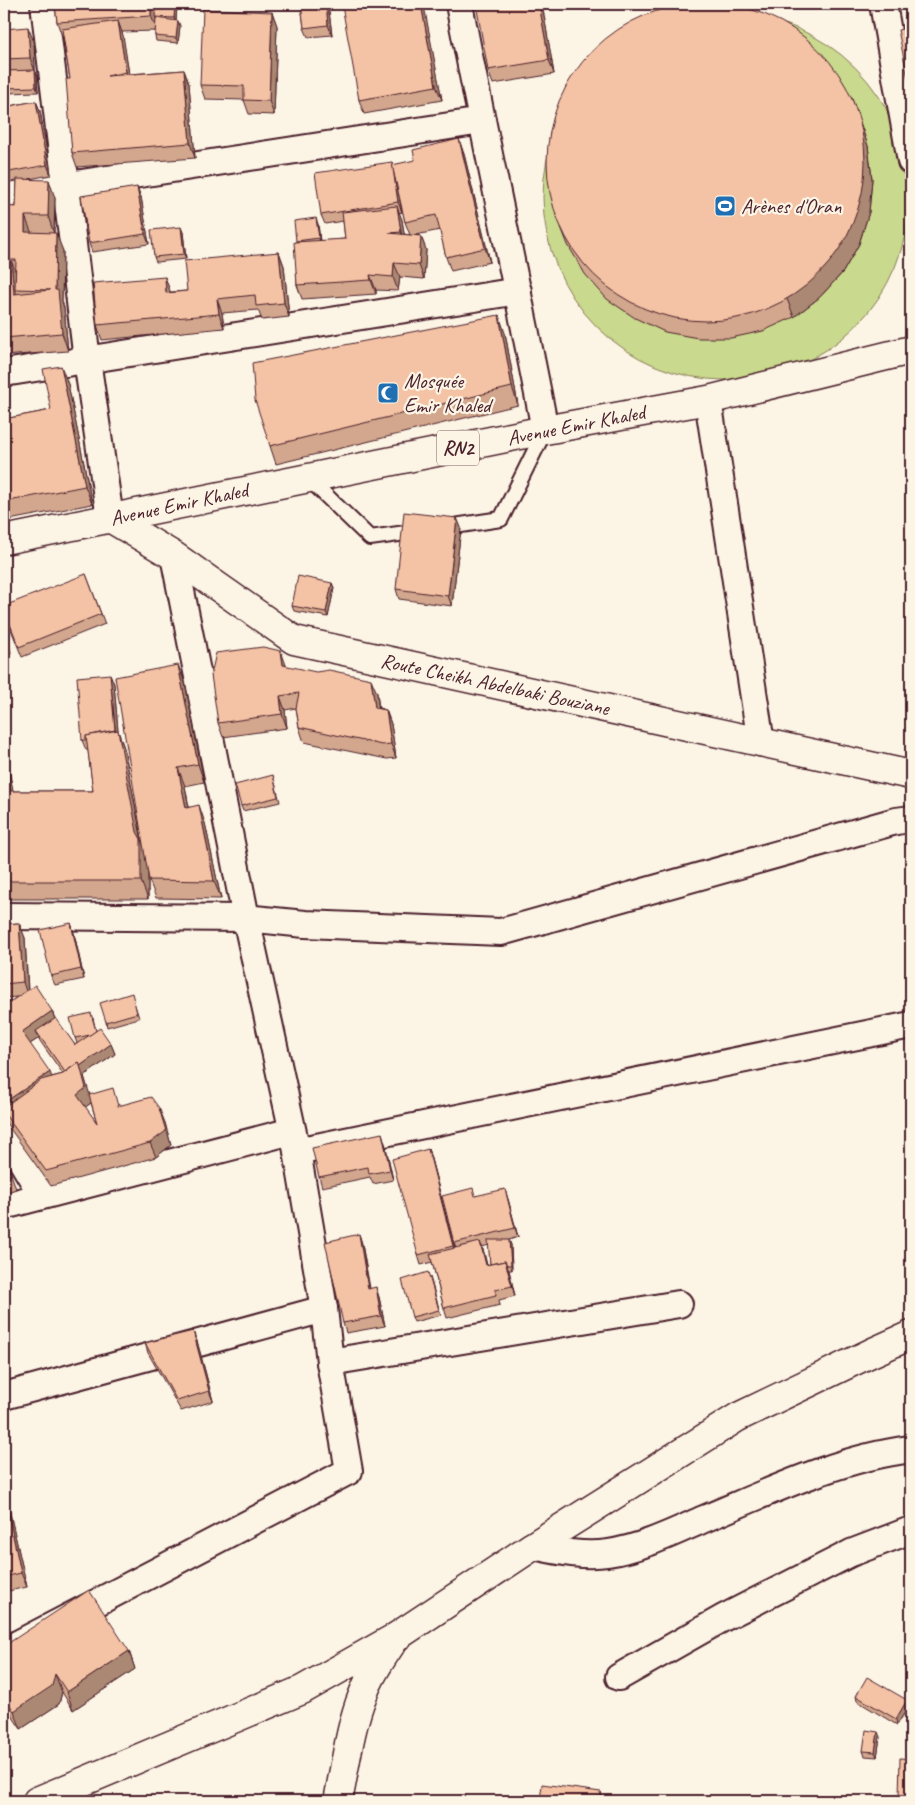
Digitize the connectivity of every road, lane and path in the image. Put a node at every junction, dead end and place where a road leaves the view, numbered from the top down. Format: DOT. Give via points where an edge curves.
graph roads {
  1 [pos="44,4"];
  2 [pos="459,4"];
  3 [pos="883,4"];
  4 [pos="482,121"];
  5 [pos="911,160"];
  6 [pos="66,186"];
  7 [pos="4,195"];
  8 [pos="518,291"];
  9 [pos="911,350"];
  10 [pos="87,360"];
  11 [pos="4,373"];
  12 [pos="708,400"];
  13 [pos="545,430"];
  14 [pos="308,478"];
  15 [pos="110,518"];
  16 [pos="4,540"];
  17 [pos="174,556"];
  18 [pos="761,743"];
  19 [pos="911,775"];
  20 [pos="911,819"];
  21 [pos="4,916"];
  22 [pos="246,918"];
  23 [pos="911,1025"];
  24 [pos="4,1131"];
  25 [pos="295,1141"];
  26 [pos="42,1195"];
  27 [pos="4,1206"];
  28 [pos="680,1304"];
  29 [pos="324,1309"];
  30 [pos="911,1336"];
  31 [pos="330,1362"];
  32 [pos="4,1396"];
  33 [pos="911,1449"];
  34 [pos="911,1530"];
  35 [pos="533,1546"];
  36 [pos="396,1637"];
  37 [pos="4,1651"];
  38 [pos="619,1677"];
  39 [pos="37,1801"];
  40 [pos="338,1801"];
  1 -- 6 [label="street"];
  2 -- 4 [label="street"];
  3 -- 5 [label="street"];
  4 -- 6 [label="street"];
  4 -- 8 [label="street"];
  6 -- 7 [label="street"];
  6 -- 10 [label="street"];
  8 -- 10 [label="street"];
  8 -- 13 [label="street"];
  9 -- 12 [label="main road, Avenue Emir Khaled / RN2"];
  10 -- 11 [label="street"];
  10 -- 15 [label="street"];
  12 -- 13 [label="main road, Avenue Emir Khaled / RN2"];
  12 -- 18 [label="street"];
  13 -- 14 [label="main road, Avenue Emir Khaled / RN2"];
  13 -- 14 [label="lane" via="501,519 370,538"];
  14 -- 15 [label="main road, Avenue Emir Khaled / RN2"];
  15 -- 16 [label="main road, Avenue Emir Khaled / RN2"];
  15 -- 17 [label="main road, Route Cheikh Abdelbaki Bouziane"];
  17 -- 18 [label="main road, Route Cheikh Abdelbaki Bouziane" via="294,640"];
  17 -- 22 [label="street"];
  18 -- 19 [label="main road, Route Cheikh Abdelbaki Bouziane"];
  20 -- 22 [label="street" via="501,932 305,924"];
  21 -- 22 [label="street"];
  22 -- 25 [label="street"];
  23 -- 25 [label="street"];
  24 -- 26 [label="street"];
  25 -- 26 [label="street"];
  25 -- 29 [label="street"];
  26 -- 27 [label="street"];
  28 -- 31 [label="street"];
  29 -- 31 [label="street"];
  29 -- 32 [label="street"];
  30 -- 35 [label="main road" via="738,1416"];
  31 -- 37 [label="street" via="350,1471"];
  33 -- 35 [label="street" via="850,1462 801,1479 643,1546 606,1553 569,1553"];
  34 -- 38 [label="street" via="851,1553 725,1617"];
  35 -- 36 [label="main road"];
  36 -- 39 [label="main road" via="302,1690"];
  36 -- 40 [label="main road" via="376,1665 362,1696"];
}
